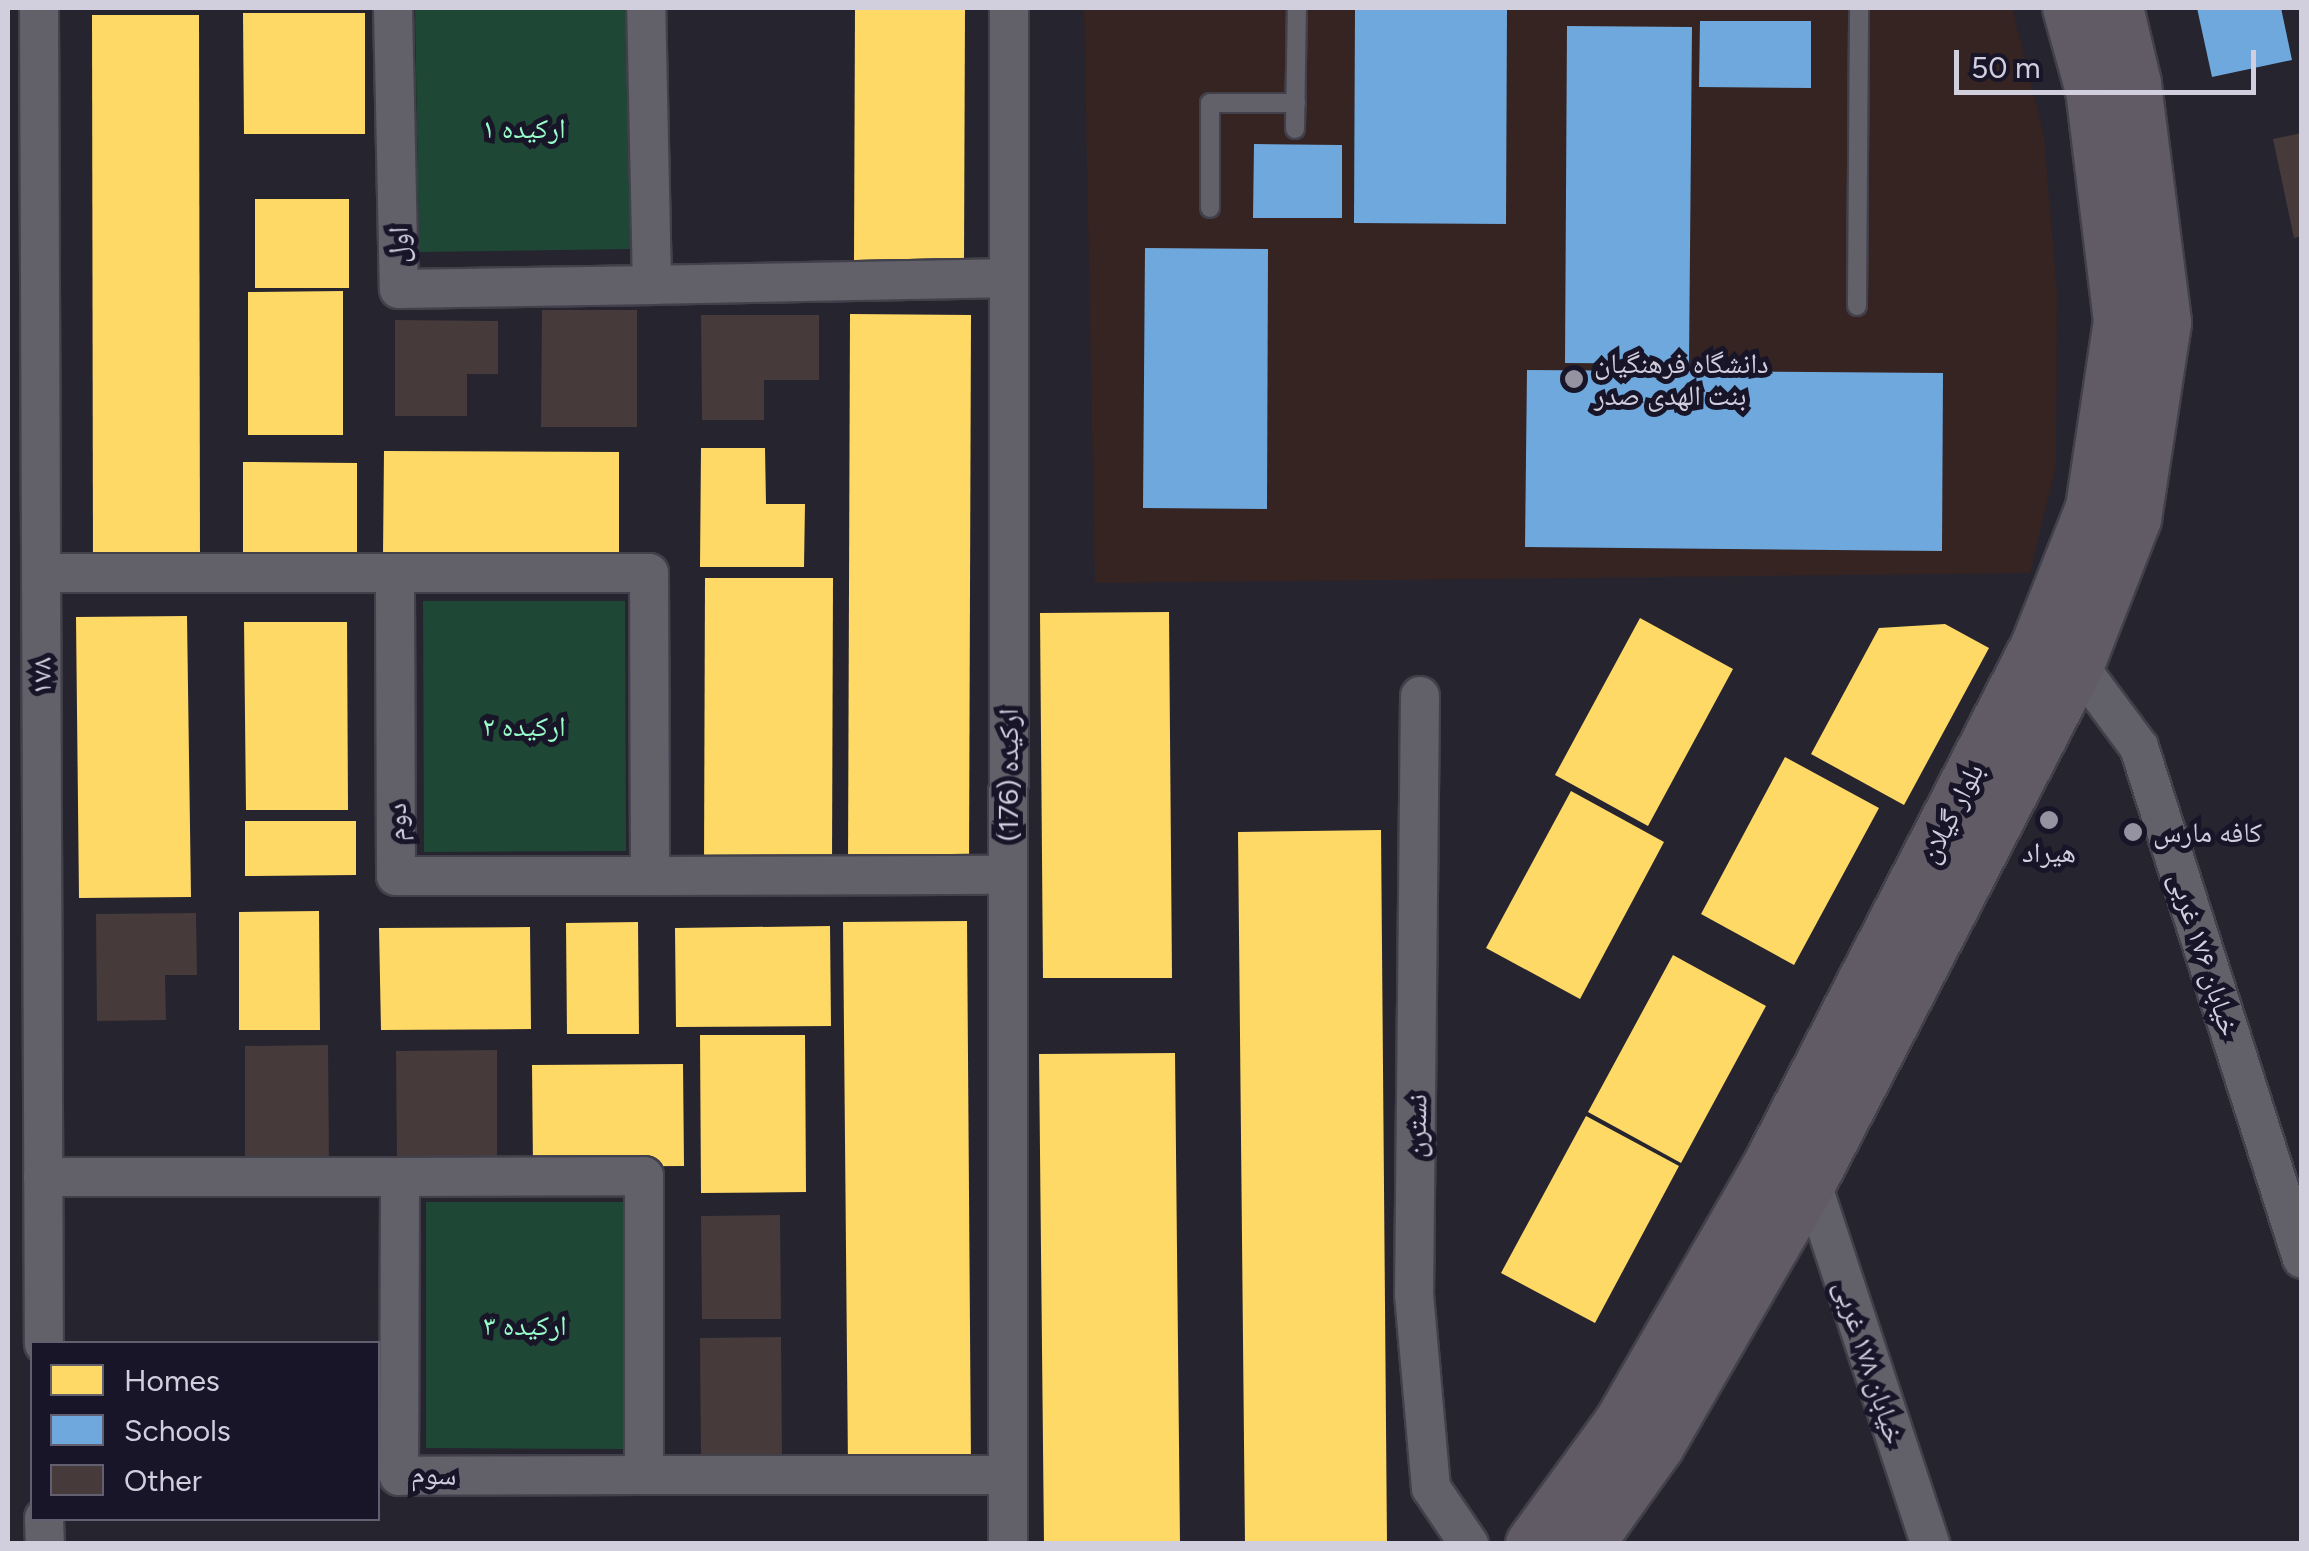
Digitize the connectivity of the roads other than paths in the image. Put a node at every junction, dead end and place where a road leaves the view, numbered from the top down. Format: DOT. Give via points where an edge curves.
graph roads {
  1 [pos="39,8"];
  2 [pos="393,8"];
  3 [pos="646,8"];
  4 [pos="1009,8"];
  5 [pos="1297,8"];
  6 [pos="1859,8"];
  7 [pos="2069,8"];
  8 [pos="2117,8"];
  9 [pos="1296,104"];
  10 [pos="1296,130"];
  11 [pos="1210,208"];
  12 [pos="1008,278"];
  13 [pos="652,285"];
  14 [pos="1857,306"];
  15 [pos="41,573"];
  16 [pos="395,573"];
  17 [pos="2078,665"];
  18 [pos="1420,696"];
  19 [pos="24,816"];
  20 [pos="650,876"];
  21 [pos="1008,876"];
  22 [pos="43,1176"];
  23 [pos="400,1177"];
  24 [pos="1810,1182"];
  25 [pos="2302,1259"];
  26 [pos="44,1341"];
  27 [pos="644,1475"];
  28 [pos="1008,1475"];
  29 [pos="1008,1544"];
  30 [pos="1470,1544"];
  31 [pos="1532,1544"];
  32 [pos="1588,1544"];
  33 [pos="1930,1544"];
  1 -- 15 [label="street, ۱۷۸"];
  2 -- 13 [label="street, اول" via="398,289"];
  3 -- 13 [label="street"];
  4 -- 12 [label="street, ارکیده (176)"];
  5 -- 9 [label="lane"];
  6 -- 14 [label="lane"];
  7 -- 31 [label="main road, بلوار گیلان" via="2092,91 2120,321 2092,508 2038,646 1772,1160 1621,1422"];
  8 -- 17 [label="main road, بلوار گیلان" via="2135,83 2164,322 2135,520"];
  9 -- 10 [label="lane"];
  9 -- 11 [label="lane" via="1210,103"];
  12 -- 13 [label="street, اول"];
  12 -- 21 [label="street, ارکیده (176)"];
  15 -- 16 [label="street"];
  15 -- 19 [label="street, ۱۷۸"];
  16 -- 20 [label="street, دوم" via="396,876"];
  16 -- 20 [label="street" via="649,573"];
  17 -- 24 [label="main road, بلوار گیلان"];
  17 -- 25 [label="street, خیابان ۱۷۶ غربی" via="2139,747"];
  18 -- 30 [label="street, نسترن" via="1414,1294 1432,1488"];
  19 -- 22 [label="street, ۱۷۸"];
  20 -- 21 [label="street, دوم"];
  21 -- 28 [label="street, ارکیده (176)"];
  22 -- 23 [label="street"];
  22 -- 26 [label="street, ۱۷۸"];
  23 -- 27 [label="street" via="644,1176"];
  23 -- 27 [label="street, سوم" via="399,1476"];
  24 -- 32 [label="main road, بلوار گیلان" via="1658,1446"];
  24 -- 33 [label="street, خیابان ۱۷۸ غربی"];
  27 -- 28 [label="street, سوم"];
  28 -- 29 [label="street, ارکیده (176)"];
}
